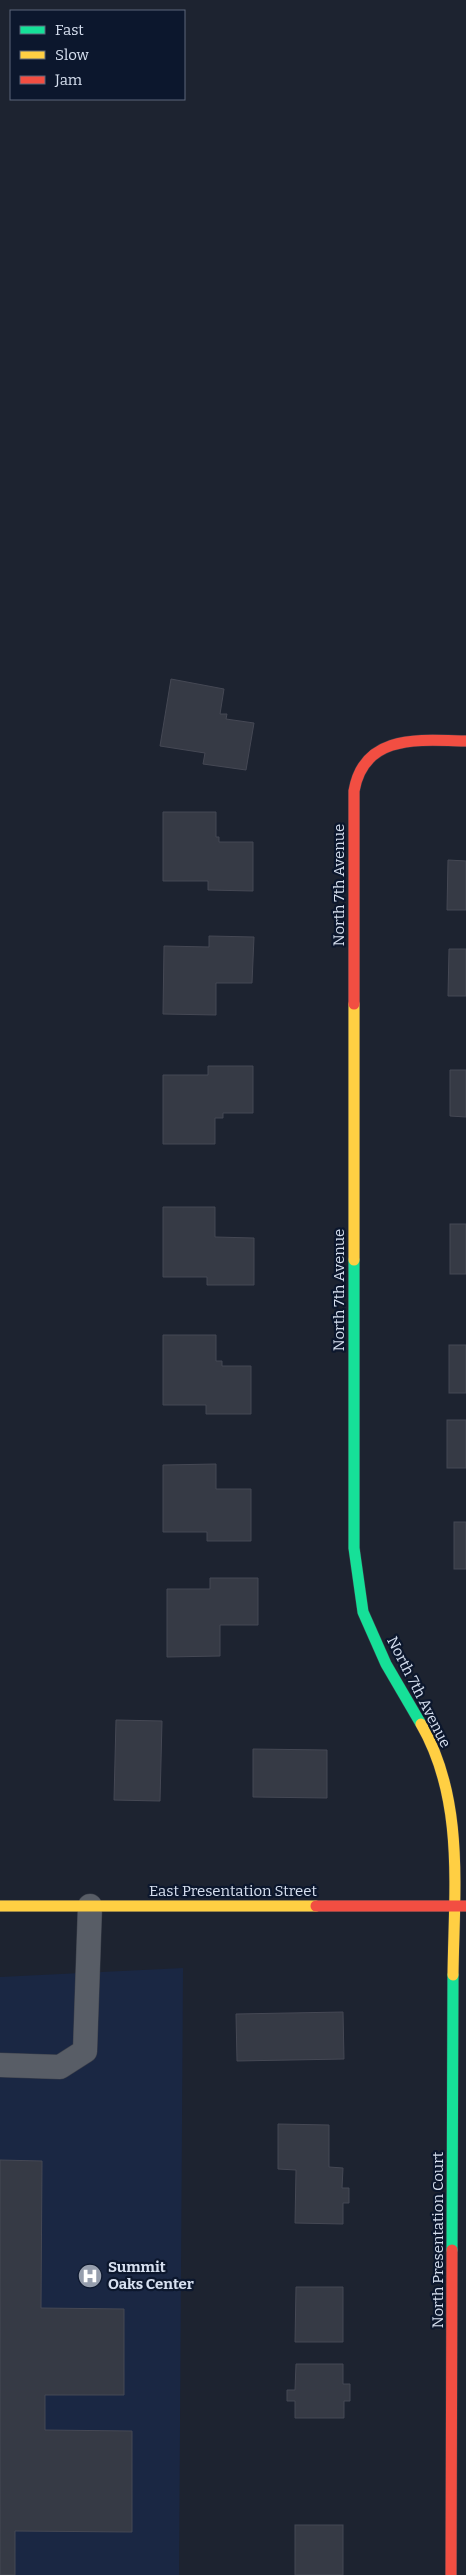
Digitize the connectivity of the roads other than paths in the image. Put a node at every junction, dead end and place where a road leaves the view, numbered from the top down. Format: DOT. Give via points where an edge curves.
graph roads {
  1 [pos="466,741"];
  2 [pos="0,1906"];
  3 [pos="90,1906"];
  4 [pos="460,1906"];
  5 [pos="0,2065"];
  6 [pos="451,2575"];
  1 -- 4 [label="street, North 7th Avenue" via="410,741 389,746 372,756 358,772 354,791 354,1548 363,1612 386,1664 426,1733 445,1782 454,1835"];
  2 -- 3 [label="street, East Presentation Street"];
  3 -- 4 [label="street, East Presentation Street"];
  3 -- 5 [label="lane" via="84,2051 60,2067"];
  4 -- 6 [label="street, North Presentation Court"];
}
